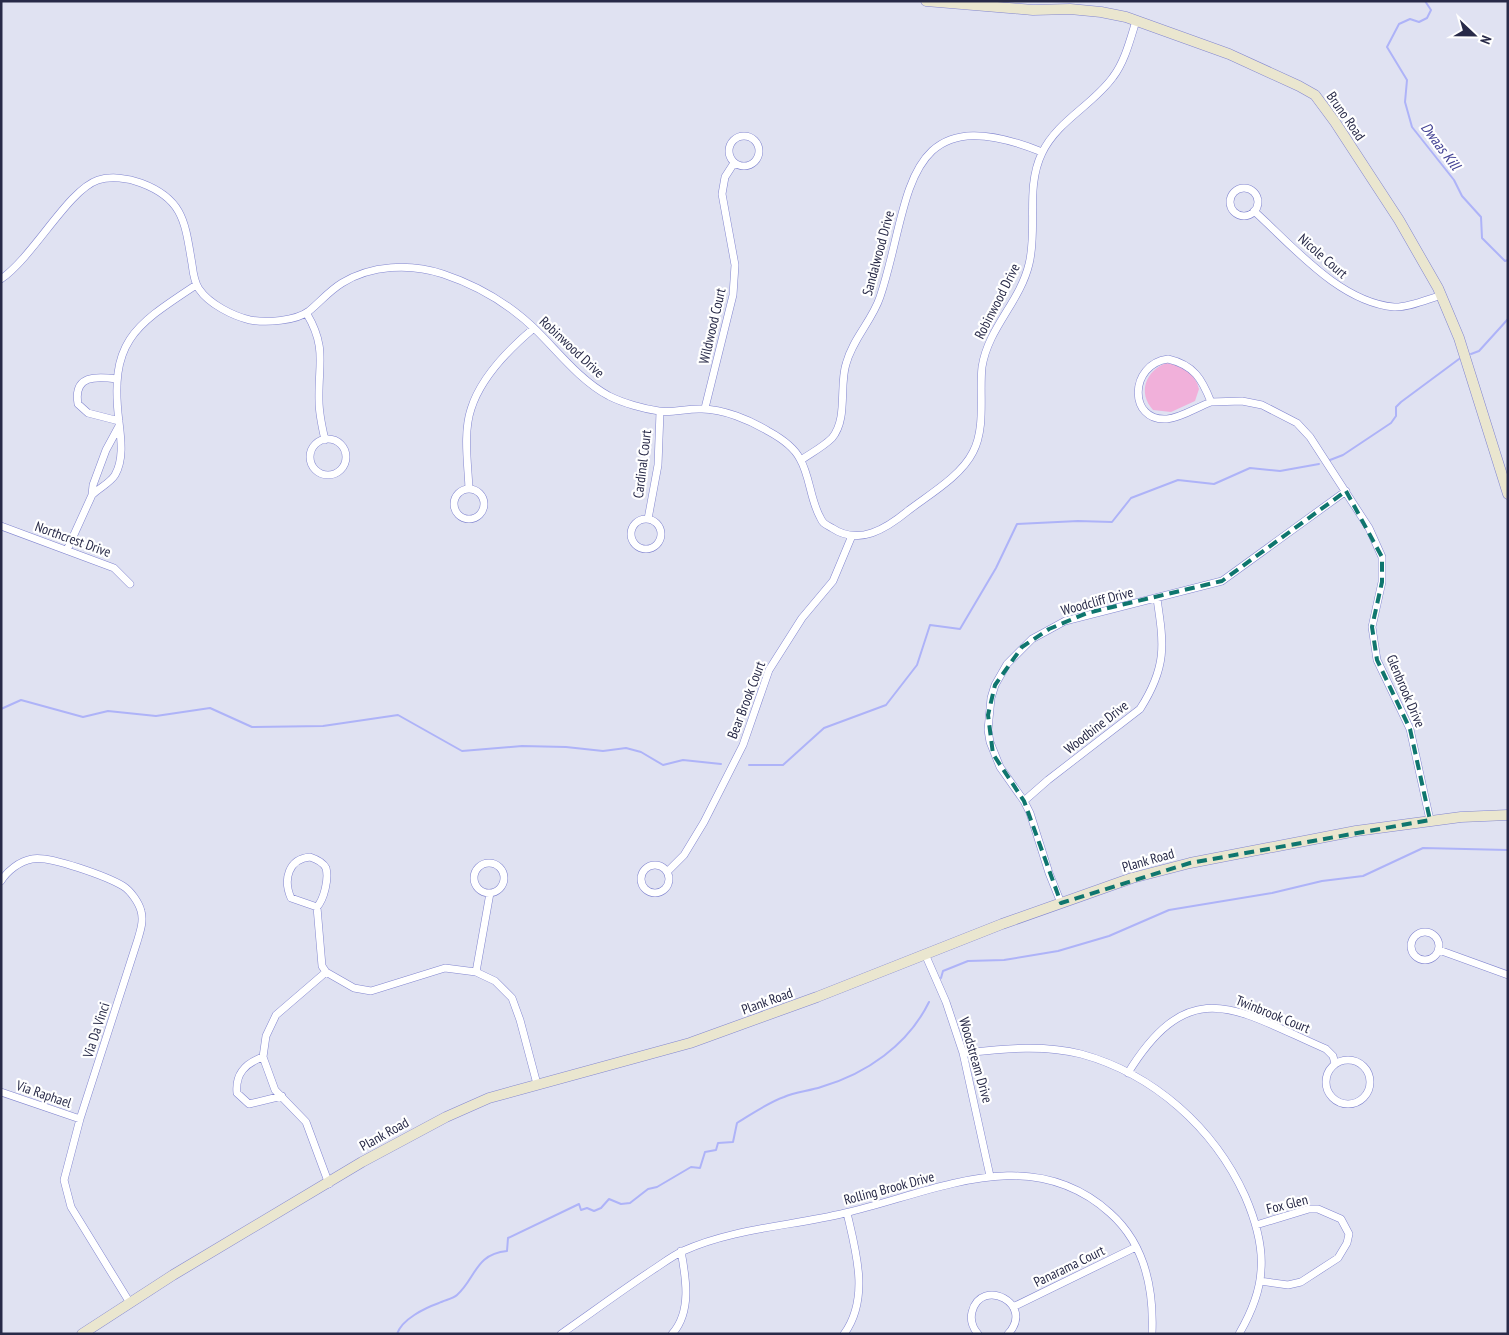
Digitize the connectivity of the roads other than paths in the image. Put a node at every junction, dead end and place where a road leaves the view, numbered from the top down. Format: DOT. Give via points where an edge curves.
graph roads {
  1 [pos="926,1"];
  2 [pos="1136,21"];
  3 [pos="1042,152"];
  4 [pos="734,163"];
  5 [pos="1254,211"];
  6 [pos="1,278"];
  7 [pos="196,285"];
  8 [pos="1442,295"];
  9 [pos="307,314"];
  10 [pos="534,328"];
  11 [pos="117,379"];
  12 [pos="1211,402"];
  13 [pos="705,408"];
  14 [pos="660,412"];
  15 [pos="119,423"];
  16 [pos="325,440"];
  17 [pos="801,460"];
  18 [pos="469,489"];
  19 [pos="1346,491"];
  20 [pos="1508,494"];
  21 [pos="92,495"];
  22 [pos="648,520"];
  23 [pos="1,526"];
  24 [pos="851,538"];
  25 [pos="67,550"];
  26 [pos="130,584"];
  27 [pos="1157,599"];
  28 [pos="1024,801"];
  29 [pos="1508,815"];
  30 [pos="1430,820"];
  31 [pos="667,872"];
  32 [pos="1,881"];
  33 [pos="490,893"];
  34 [pos="1061,902"];
  35 [pos="317,907"];
  36 [pos="1439,950"];
  37 [pos="925,954"];
  38 [pos="326,972"];
  39 [pos="476,972"];
  40 [pos="1508,976"];
  41 [pos="963,1053"];
  42 [pos="263,1056"];
  43 [pos="1335,1064"];
  44 [pos="1128,1073"];
  45 [pos="537,1084"];
  46 [pos="1,1092"];
  47 [pos="282,1096"];
  48 [pos="80,1119"];
  49 [pos="990,1176"];
  50 [pos="329,1184"];
  51 [pos="847,1213"];
  52 [pos="1256,1225"];
  53 [pos="1136,1247"];
  54 [pos="681,1251"];
  55 [pos="1260,1280"];
  56 [pos="130,1303"];
  57 [pos="1013,1307"];
  58 [pos="82,1334"];
  59 [pos="561,1334"];
  60 [pos="672,1334"];
  61 [pos="844,1334"];
  62 [pos="978,1334"];
  63 [pos="1008,1334"];
  64 [pos="1152,1334"];
  65 [pos="1239,1334"];
  1 -- 2 [label="street, Bruno Road" via="1033,10 1070,9 1101,12"];
  2 -- 3 [label="street, Robinwood Drive" via="1123,60 1113,78 1054,135"];
  2 -- 8 [label="street, Bruno Road" via="1228,54 1315,95 1399,220"];
  3 -- 17 [label="street, Sandalwood Drive" via="1005,139 966,136 946,140 921,164 898,221 880,298 848,356 838,426 832,437"];
  3 -- 24 [label="street, Robinwood Drive" via="1034,179 1029,264 1019,291 987,348 982,366 980,428 971,458 901,517 875,532"];
  4 -- 4 [label="street, Wildwood Court" via="729,151 735,139 748,136 756,141 760,153 754,164 742,167"];
  4 -- 13 [label="street, Wildwood Court" via="725,177 722,194 735,265 734,294"];
  5 -- 8 [label="street, Nicole Court" via="1340,288 1366,300 1396,307"];
  6 -- 7 [label="street" via="20,264 86,186 112,178 130,179 156,189 179,209"];
  7 -- 9 [label="street" via="220,307 249,320 272,321"];
  7 -- 11 [label="street" via="140,325 124,350"];
  8 -- 20 [label="street, Bruno Road" via="1459,338"];
  9 -- 10 [label="street, Robinwood Drive" via="317,302 356,275 400,267 443,274 482,290"];
  9 -- 16 [label="street" via="320,343 319,406"];
  10 -- 14 [label="street, Robinwood Drive" via="592,385 612,398"];
  10 -- 18 [label="street" via="493,370 470,410 467,448"];
  11 -- 15 [label="street"];
  11 -- 15 [label="street" via="87,379 80,385 76,396 78,404 88,413"];
  12 -- 12 [label="street" via="1173,418 1157,418 1140,405 1138,393 1143,373 1152,364 1168,359 1180,362 1196,372"];
  12 -- 19 [label="street, Glenbrook Drive" via="1242,401 1262,405 1297,423"];
  13 -- 14 [label="street, Robinwood Drive"];
  13 -- 17 [label="street, Robinwood Drive" via="764,428"];
  14 -- 22 [label="street, Cardinal Court" via="658,465"];
  15 -- 21 [label="street" via="106,450"];
  15 -- 21 [label="street" via="121,448 115,474"];
  16 -- 16 [label="street" via="314,446 310,458 314,469 330,476 342,470 346,457 338,442"];
  17 -- 24 [label="street, Robinwood Drive" via="820,518"];
  18 -- 18 [label="street" via="481,494 484,502 480,514 468,518 457,512 455,505 458,494"];
  19 -- 27 [label="street, Woodcliff Drive" via="1222,580"];
  19 -- 30 [label="street, Glenbrook Drive" via="1369,528 1382,558 1382,582 1372,626 1377,660 1410,729"];
  21 -- 25 [label="street"];
  22 -- 22 [label="street, Cardinal Court" via="656,523 661,534 656,545 644,549 637,546 632,535 637,523"];
  23 -- 25 [label="street, Northcrest Drive"];
  24 -- 31 [label="street, Bear Brook Court" via="833,581 802,618 769,670 743,745 704,822 680,860"];
  25 -- 26 [label="street, Northcrest Drive" via="114,568"];
  27 -- 28 [label="street, Woodbine Drive" via="1163,640 1162,659 1151,692 1140,709"];
  27 -- 28 [label="street, Woodcliff Drive" via="1087,613 1065,621 1032,639 1007,664 991,698 988,730 994,754"];
  28 -- 34 [label="street, Woodcliff Drive"];
  29 -- 30 [label="street, Plank Road"];
  30 -- 34 [label="street, Plank Road" via="1356,830 1190,863"];
  31 -- 31 [label="street, Bear Brook Court" via="668,885 662,892 650,892 643,886 641,878 648,867 657,866"];
  32 -- 48 [label="street, Via Da Vinci" via="20,864 46,858 124,886 141,911 138,942"];
  33 -- 33 [label="street" via="501,887 504,879 500,868 489,863 478,868 475,881 478,888"];
  33 -- 39 [label="street"];
  34 -- 37 [label="street, Plank Road"];
  35 -- 35 [label="street" via="326,881 326,869 320,861 301,858 292,864 287,875 288,891 291,898"];
  35 -- 38 [label="street" via="322,966"];
  36 -- 36 [label="street" via="1431,959 1422,960 1412,954 1411,942 1419,933 1427,932 1437,938"];
  36 -- 40 [label="street"];
  37 -- 41 [label="street, Woodstream Drive"];
  37 -- 45 [label="street, Plank Road" via="817,998 690,1043"];
  38 -- 39 [label="street" via="354,988 371,991 445,968"];
  38 -- 42 [label="street" via="276,1015 266,1036"];
  39 -- 45 [label="street" via="502,986 512,998"];
  41 -- 44 [label="street" via="1015,1048 1063,1050 1082,1054"];
  41 -- 49 [label="street, Woodstream Drive"];
  42 -- 47 [label="street" via="275,1090"];
  42 -- 47 [label="street" via="249,1062 243,1069 238,1077 237,1093 249,1104"];
  43 -- 43 [label="street" via="1351,1060 1365,1068 1369,1084 1367,1092 1358,1101 1341,1102 1328,1091 1326,1078"];
  43 -- 44 [label="street, Twinbrook Court" via="1326,1049 1241,1012 1203,1008 1176,1018 1158,1031"];
  44 -- 52 [label="street" via="1146,1082 1185,1112 1213,1140 1237,1179"];
  45 -- 50 [label="street, Plank Road" via="489,1098 446,1117 404,1138"];
  46 -- 48 [label="street, Via Raphael"];
  47 -- 50 [label="street" via="306,1122"];
  48 -- 56 [label="street, Via Da Vinci" via="66,1174 67,1197"];
  49 -- 51 [label="street, Rolling Brook Drive"];
  49 -- 53 [label="street, Rolling Brook Drive" via="1029,1175 1073,1187 1094,1198 1117,1219"];
  50 -- 56 [label="street, Plank Road"];
  51 -- 54 [label="street, Rolling Brook Drive" via="757,1229"];
  51 -- 61 [label="street" via="860,1282 852,1324"];
  52 -- 55 [label="street" via="1262,1260"];
  52 -- 55 [label="street, Fox Glen" via="1318,1209 1341,1219 1349,1234 1338,1258 1301,1282 1288,1285"];
  53 -- 57 [label="street, Panarama Court"];
  53 -- 64 [label="street, Rolling Brook Drive" via="1152,1297"];
  54 -- 59 [label="street, Rolling Brook Drive"];
  54 -- 60 [label="street" via="686,1297 681,1320"];
  55 -- 65 [label="street"];
  56 -- 58 [label="street, Plank Road"];
  57 -- 62 [label="street" via="1000,1296 979,1300 971,1315"];
  57 -- 63 [label="street" via="1016,1320"];
}
